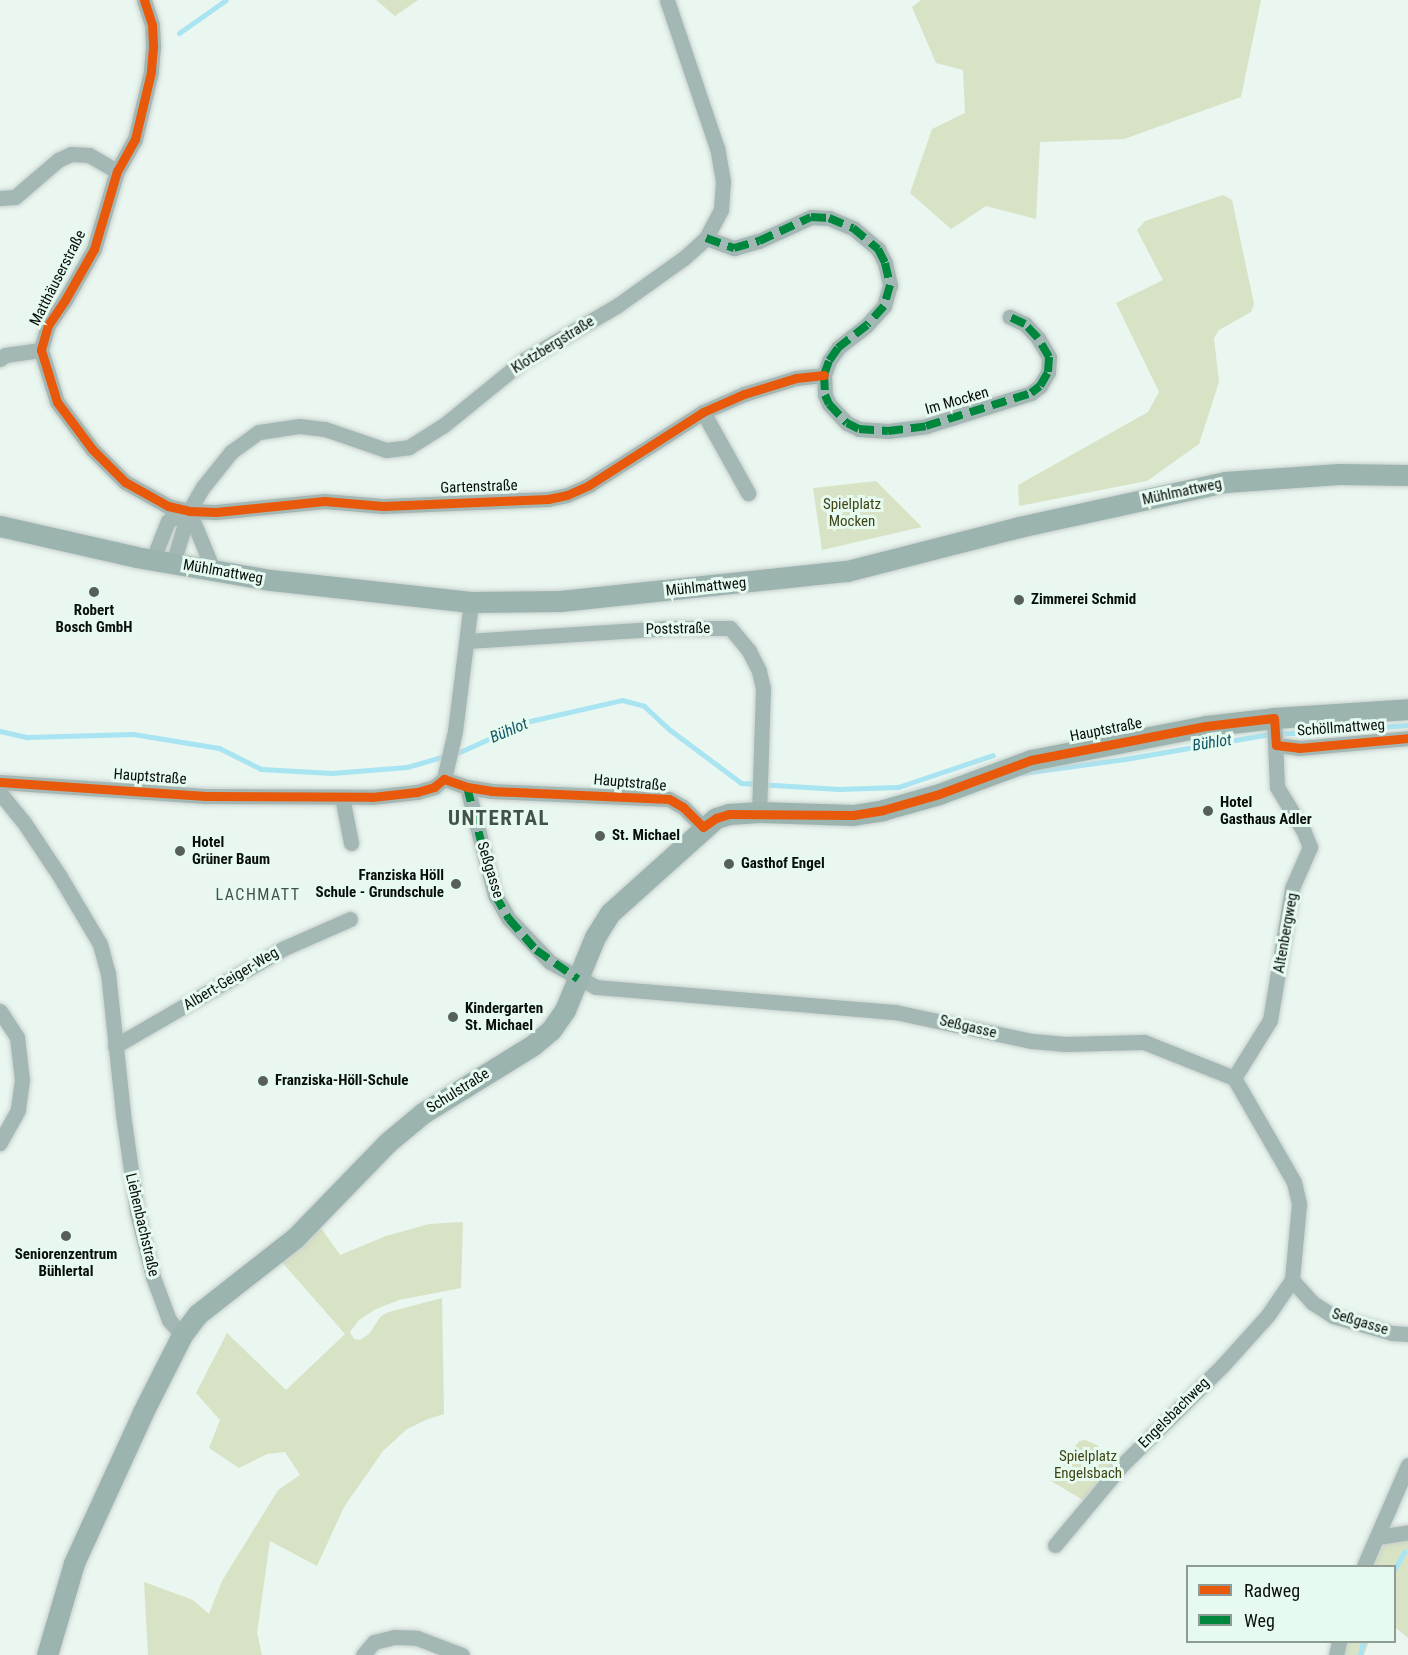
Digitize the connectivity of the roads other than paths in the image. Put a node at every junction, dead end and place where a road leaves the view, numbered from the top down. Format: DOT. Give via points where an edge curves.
graph roads {
  1 [pos="144,0"];
  2 [pos="667,0"];
  3 [pos="117,171"];
  4 [pos="0,198"];
  5 [pos="706,238"];
  6 [pos="1010,317"];
  7 [pos="41,350"];
  8 [pos="0,359"];
  9 [pos="824,375"];
  10 [pos="703,412"];
  11 [pos="1408,475"];
  12 [pos="748,493"];
  13 [pos="189,512"];
  14 [pos="0,526"];
  15 [pos="163,561"];
  16 [pos="214,572"];
  17 [pos="471,602"];
  18 [pos="467,641"];
  19 [pos="1408,709"];
  20 [pos="1274,722"];
  21 [pos="1408,738"];
  22 [pos="1276,745"];
  23 [pos="446,773"];
  24 [pos="0,782"];
  25 [pos="467,788"];
  26 [pos="0,794"];
  27 [pos="342,797"];
  28 [pos="759,806"];
  29 [pos="703,827"];
  30 [pos="351,843"];
  31 [pos="350,919"];
  32 [pos="578,980"];
  33 [pos="0,1011"];
  34 [pos="115,1046"];
  35 [pos="1234,1078"];
  36 [pos="0,1143"];
  37 [pos="1292,1280"];
  38 [pos="1408,1334"];
  39 [pos="182,1335"];
  40 [pos="1408,1465"];
  41 [pos="1408,1532"];
  42 [pos="1378,1537"];
  43 [pos="1055,1545"];
  44 [pos="1364,1565"];
  45 [pos="47,1655"];
  46 [pos="363,1655"];
  47 [pos="462,1655"];
  1 -- 3 [label="street, Matthäuserstraße" via="152,25 151,72 135,139"];
  2 -- 5 [label="street, Klotzbergstraße" via="717,148 723,181 721,210"];
  3 -- 4 [label="street" via="89,155 71,154 15,196"];
  3 -- 7 [label="street, Matthäuserstraße" via="94,249 48,325"];
  5 -- 9 [label="street" via="734,248 811,217 829,218 853,228 878,249 890,285 884,306 838,348"];
  5 -- 13 [label="street, Klotzbergstraße" via="618,305 524,360 444,425 409,447 386,450 325,429 298,426 259,432 231,452"];
  6 -- 9 [label="street, Im Mocken" via="1025,324 1038,338 1048,357 1048,372 1031,393 1005,403 926,426 888,431 859,429 847,423 829,404"];
  7 -- 8 [label="street"];
  7 -- 13 [label="street, Matthäuserstraße" via="57,402 92,448 125,482 168,506"];
  9 -- 10 [label="street, Gartenstraße" via="796,378"];
  10 -- 12 [label="street"];
  10 -- 13 [label="street, Gartenstraße" via="589,485 548,499 383,506 324,501"];
  11 -- 17 [label="street, Mühlmattweg" via="1339,474 1226,482 1019,527 847,571 560,601"];
  13 -- 15 [label="street, Klotzbergstraße" via="168,521"];
  13 -- 16 [label="street"];
  14 -- 15 [label="street, Mühlmattweg"];
  15 -- 16 [label="street, Mühlmattweg"];
  16 -- 17 [label="street, Mühlmattweg"];
  17 -- 18 [label="street"];
  18 -- 23 [label="street"];
  18 -- 28 [label="street, Poststraße" via="666,628 730,628 749,651 763,688"];
  19 -- 20 [label="street, Hauptstraße"];
  20 -- 22 [label="street, Altenbergweg"];
  20 -- 28 [label="street, Hauptstraße" via="1206,726 1031,760 939,794 853,815"];
  21 -- 22 [label="street, Schöllmattweg" via="1299,748"];
  22 -- 35 [label="street, Altenbergweg" via="1277,787 1310,847 1292,888 1270,1020"];
  23 -- 25 [label="street, Hauptstraße"];
  23 -- 27 [label="street, Hauptstraße" via="434,787 417,792"];
  24 -- 27 [label="street, Hauptstraße" via="206,796"];
  25 -- 29 [label="street, Hauptstraße" via="669,799"];
  25 -- 32 [label="street, Seßgasse" via="495,895 509,919 536,950"];
  26 -- 34 [label="street, Liehenbachstraße" via="23,821 100,944 108,972"];
  27 -- 30 [label="street"];
  28 -- 29 [label="street, Hauptstraße" via="729,813"];
  29 -- 32 [label="street, Schulstraße" via="610,913 595,937"];
  31 -- 34 [label="street, Albert-Geiger-Weg" via="284,948"];
  32 -- 35 [label="street, Seßgasse" via="596,987 895,1012 1032,1041 1144,1042"];
  32 -- 39 [label="street, Schulstraße" via="551,1030 423,1113 387,1143 312,1222 217,1297"];
  33 -- 36 [label="street" via="17,1037 22,1080 18,1110"];
  34 -- 39 [label="street, Liehenbachstraße" via="136,1212 157,1288 169,1320"];
  35 -- 37 [label="street" via="1294,1182 1299,1204"];
  37 -- 38 [label="street, Seßgasse" via="1313,1303 1333,1316"];
  37 -- 43 [label="street, Engelsbachweg" via="1268,1315 1122,1465"];
  39 -- 45 [label="street" via="74,1563"];
  40 -- 42 [label="street"];
  41 -- 42 [label="street"];
  42 -- 44 [label="street"];
  46 -- 47 [label="street" via="374,1642 394,1637 417,1638"];
}
